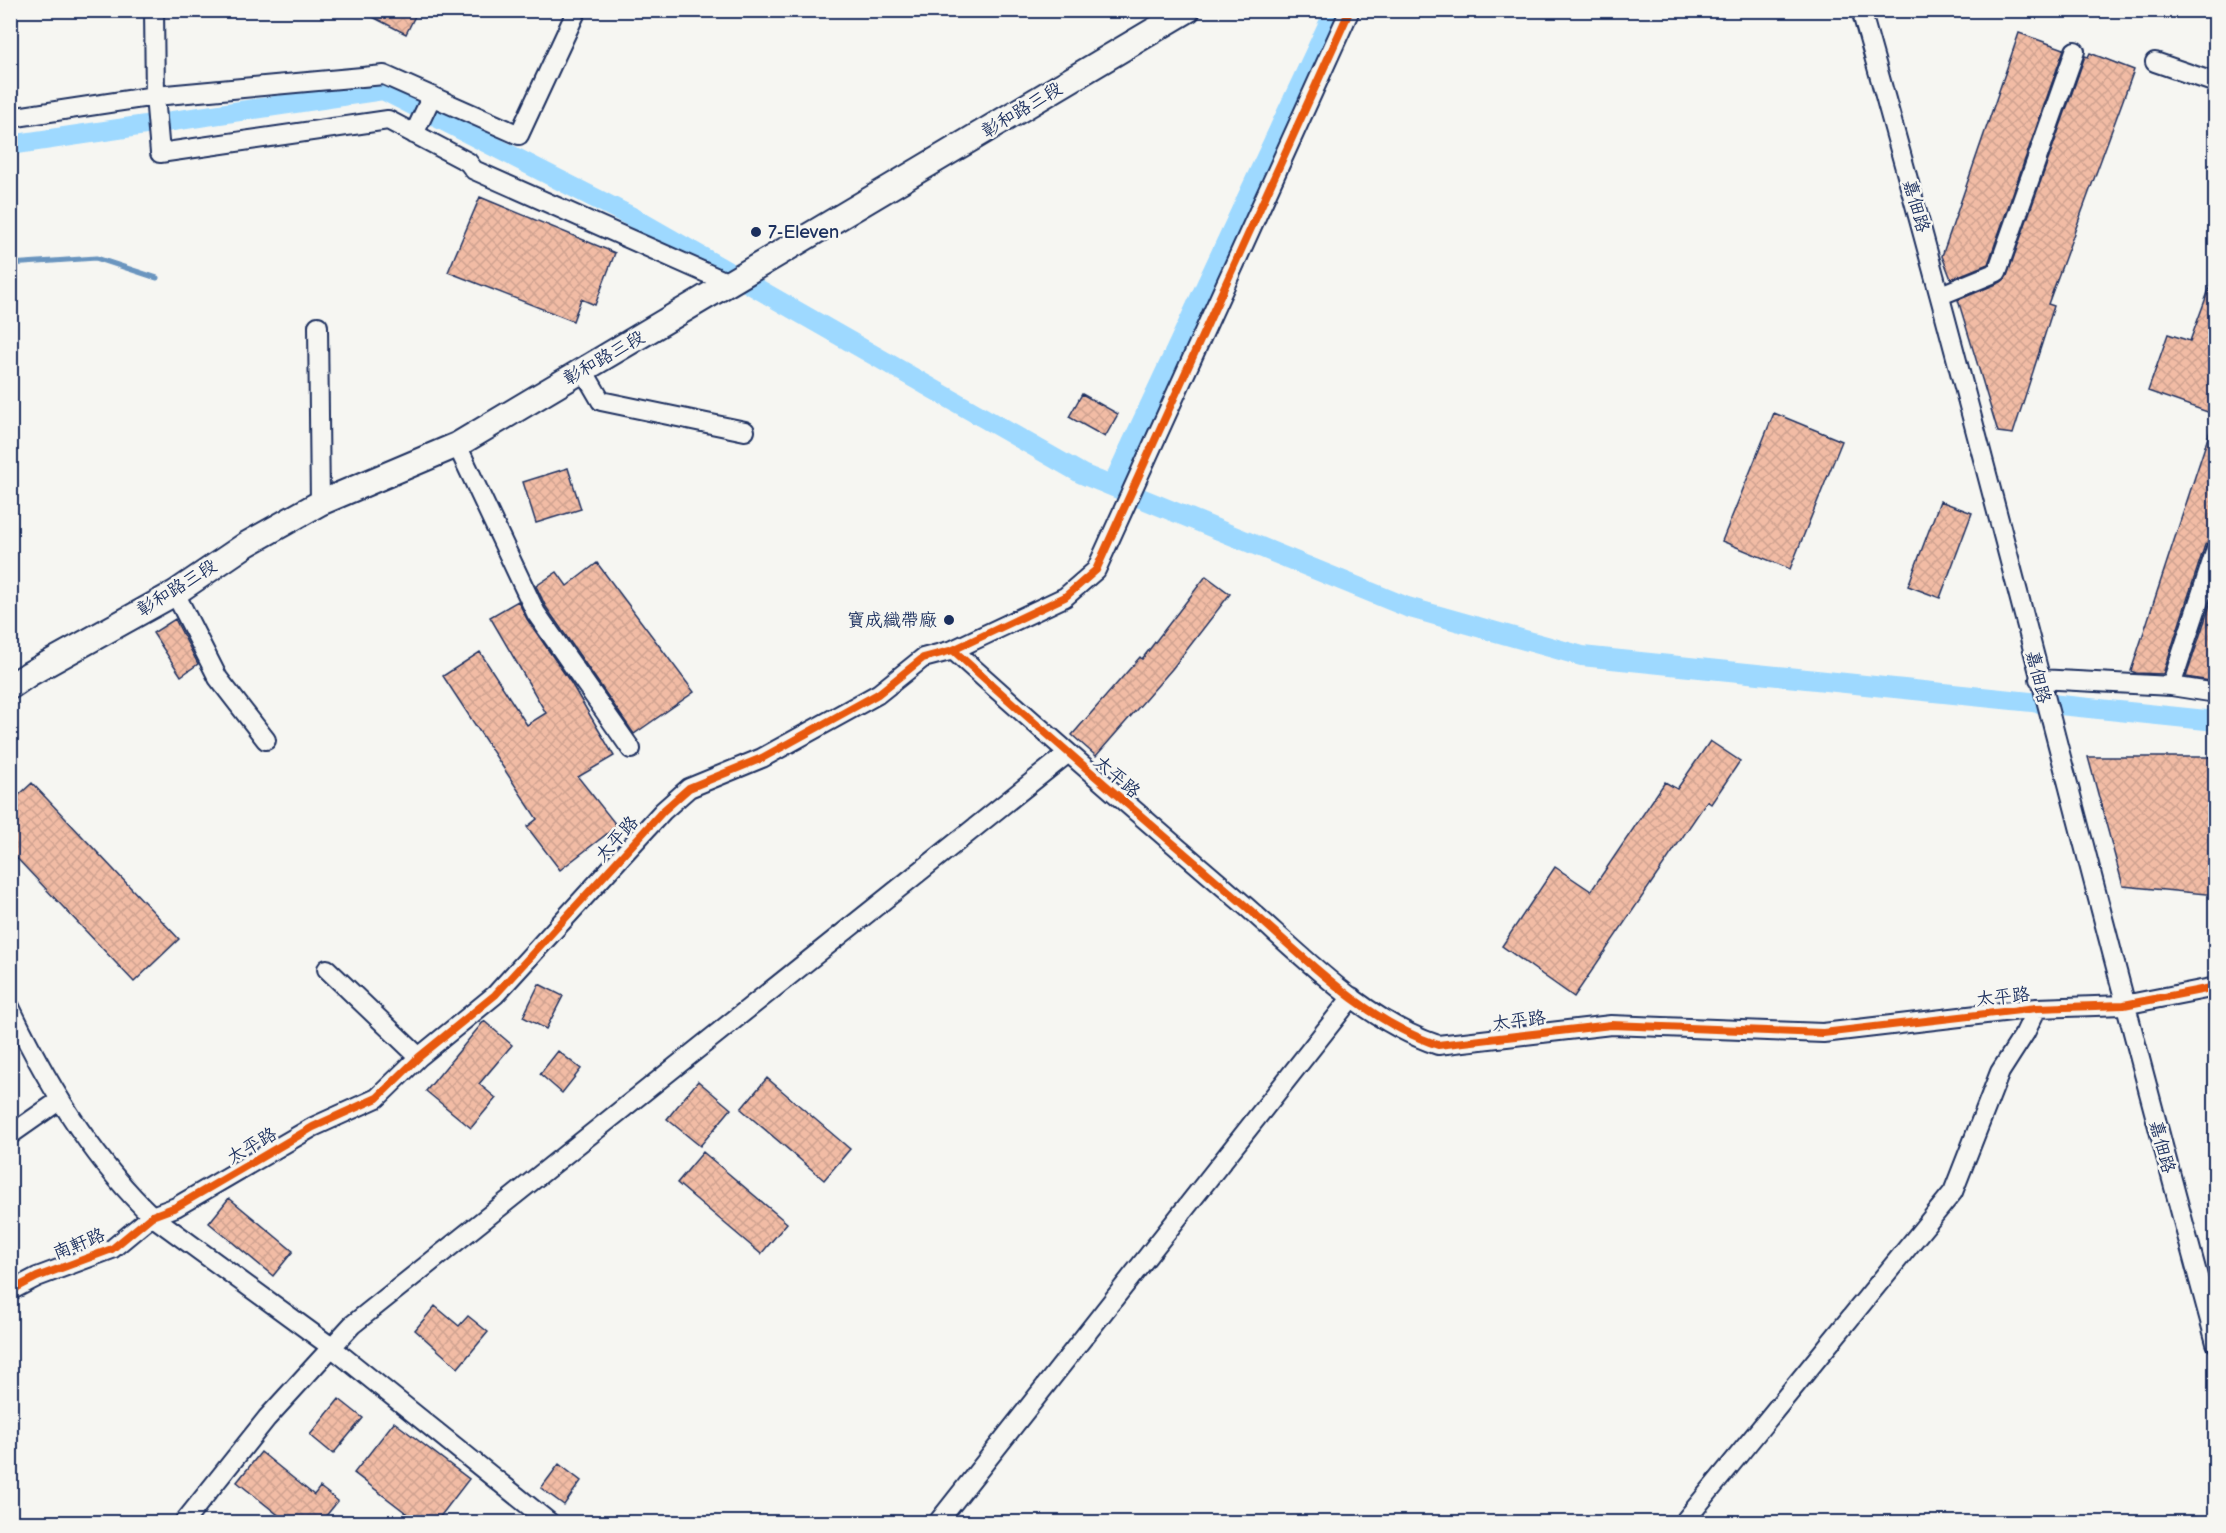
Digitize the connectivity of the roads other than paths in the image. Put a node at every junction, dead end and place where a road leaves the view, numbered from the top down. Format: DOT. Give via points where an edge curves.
graph roads {
  1 [pos="154,10"];
  2 [pos="577,10"];
  3 [pos="1350,10"];
  4 [pos="1861,10"];
  5 [pos="1177,14"];
  6 [pos="2075,51"];
  7 [pos="2155,62"];
  8 [pos="2216,83"];
  9 [pos="155,96"];
  10 [pos="432,96"];
  11 [pos="10,118"];
  12 [pos="414,134"];
  13 [pos="731,284"];
  14 [pos="1941,295"];
  15 [pos="318,326"];
  16 [pos="583,370"];
  17 [pos="745,431"];
  18 [pos="457,445"];
  19 [pos="320,502"];
  20 [pos="2216,549"];
  21 [pos="175,593"];
  22 [pos="953,651"];
  23 [pos="2039,679"];
  24 [pos="2170,686"];
  25 [pos="10,687"];
  26 [pos="2216,693"];
  27 [pos="266,740"];
  28 [pos="631,749"];
  29 [pos="1067,754"];
  30 [pos="327,969"];
  31 [pos="2216,987"];
  32 [pos="1352,997"];
  33 [pos="2124,1005"];
  34 [pos="10,1007"];
  35 [pos="2037,1008"];
  36 [pos="418,1057"];
  37 [pos="60,1100"];
  38 [pos="10,1135"];
  39 [pos="152,1216"];
  40 [pos="10,1291"];
  41 [pos="2216,1343"];
  42 [pos="330,1346"];
  43 [pos="184,1522"];
  44 [pos="549,1522"];
  45 [pos="938,1522"];
  46 [pos="1684,1522"];
  1 -- 9 [label="street"];
  2 -- 10 [label="street" via="519,135"];
  3 -- 22 [label="street" via="1096,570 1065,597"];
  4 -- 14 [label="street, 嘉佃路"];
  5 -- 13 [label="main road, 彰和路三段"];
  6 -- 14 [label="street" via="1997,272"];
  7 -- 8 [label="street"];
  9 -- 10 [label="street" via="384,75"];
  9 -- 11 [label="street"];
  9 -- 12 [label="street" via="160,153 388,120"];
  10 -- 12 [label="street"];
  12 -- 13 [label="street" via="468,162 474,170"];
  13 -- 16 [label="main road, 彰和路三段"];
  14 -- 23 [label="street, 嘉佃路"];
  15 -- 19 [label="street"];
  16 -- 17 [label="street" via="601,401"];
  16 -- 18 [label="main road, 彰和路三段"];
  18 -- 19 [label="main road, 彰和路三段"];
  18 -- 28 [label="street" via="536,613"];
  19 -- 21 [label="main road, 彰和路三段" via="247,544"];
  20 -- 24 [label="street"];
  21 -- 25 [label="main road, 彰和路三段"];
  21 -- 27 [label="street" via="218,678"];
  22 -- 29 [label="street, 太平路"];
  22 -- 36 [label="street, 太平路" via="923,658 878,694 762,758 689,788 663,811 495,995"];
  23 -- 24 [label="street"];
  23 -- 33 [label="street, 嘉佃路"];
  24 -- 26 [label="street"];
  29 -- 32 [label="street, 太平路"];
  29 -- 42 [label="street"];
  30 -- 36 [label="street"];
  31 -- 33 [label="street, 太平路"];
  32 -- 35 [label="street, 太平路" via="1417,1038 1438,1044 1611,1025 1823,1033"];
  32 -- 45 [label="street"];
  33 -- 35 [label="street, 太平路"];
  33 -- 41 [label="street, 嘉佃路"];
  34 -- 37 [label="street"];
  35 -- 46 [label="street" via="2000,1072 1953,1192"];
  36 -- 39 [label="street, 太平路" via="377,1098 313,1127 176,1208"];
  37 -- 38 [label="street"];
  37 -- 39 [label="street" via="133,1198"];
  39 -- 40 [label="street, 南軒路" via="112,1249"];
  39 -- 42 [label="street"];
  42 -- 43 [label="street"];
  42 -- 44 [label="street"];
}
